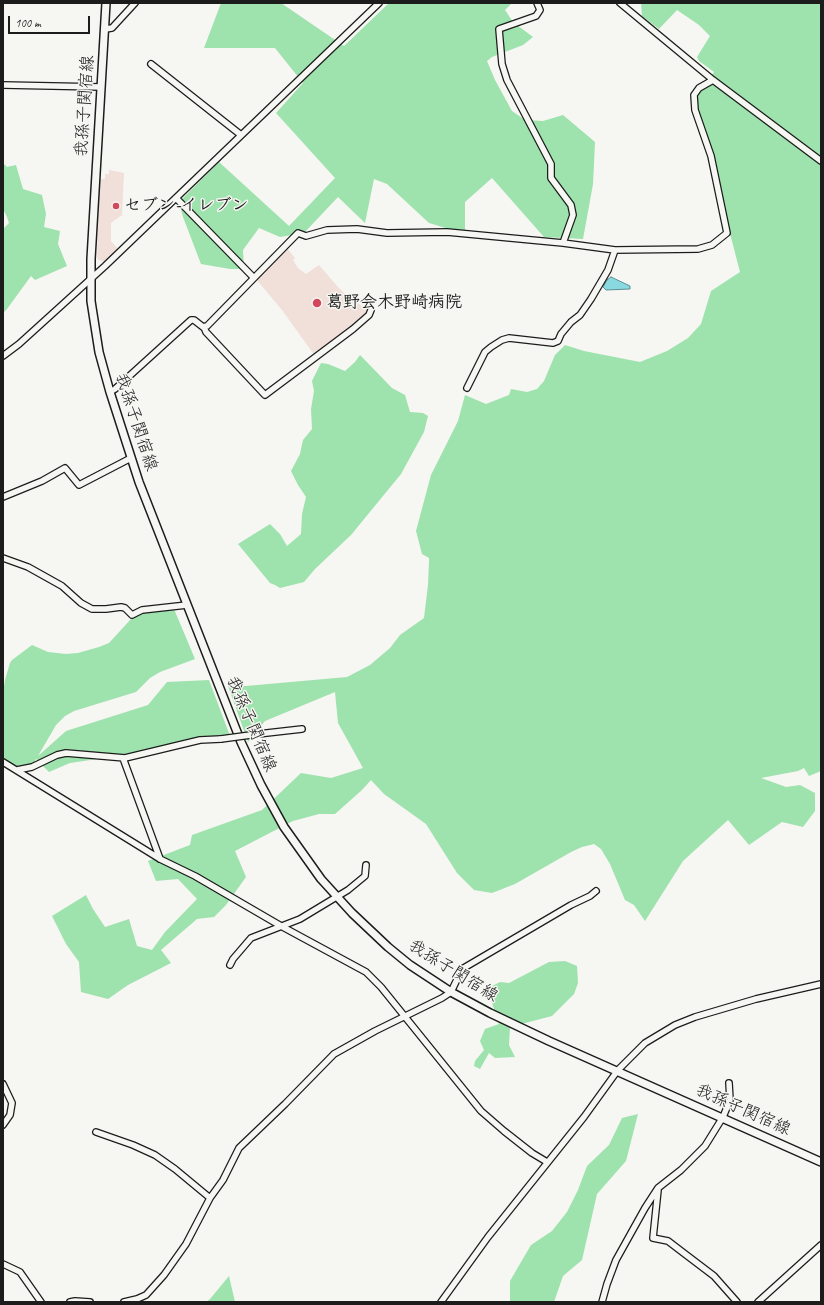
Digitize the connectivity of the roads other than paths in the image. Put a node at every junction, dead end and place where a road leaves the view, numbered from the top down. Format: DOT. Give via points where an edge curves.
graph roads {
  1 [pos="106,3"];
  2 [pos="135,3"];
  3 [pos="379,3"];
  4 [pos="537,3"];
  5 [pos="620,3"];
  6 [pos="105,29"];
  7 [pos="151,64"];
  8 [pos="713,80"];
  9 [pos="3,85"];
  10 [pos="100,87"];
  11 [pos="241,135"];
  12 [pos="821,153"];
  13 [pos="816,156"];
  14 [pos="821,161"];
  15 [pos="176,198"];
  16 [pos="563,243"];
  17 [pos="615,250"];
  18 [pos="254,278"];
  19 [pos="90,279"];
  20 [pos="372,310"];
  21 [pos="204,327"];
  22 [pos="3,356"];
  23 [pos="467,388"];
  24 [pos="110,392"];
  25 [pos="131,458"];
  26 [pos="3,497"];
  27 [pos="3,558"];
  28 [pos="187,605"];
  29 [pos="302,729"];
  30 [pos="123,758"];
  31 [pos="3,762"];
  32 [pos="17,770"];
  33 [pos="160,859"];
  34 [pos="366,865"];
  35 [pos="596,891"];
  36 [pos="336,896"];
  37 [pos="281,926"];
  38 [pos="230,965"];
  39 [pos="821,984"];
  40 [pos="451,992"];
  41 [pos="405,1017"];
  42 [pos="618,1070"];
  43 [pos="729,1083"];
  44 [pos="3,1084"];
  45 [pos="723,1117"];
  46 [pos="3,1125"];
  47 [pos="96,1132"];
  48 [pos="548,1162"];
  49 [pos="821,1162"];
  50 [pos="658,1188"];
  51 [pos="210,1198"];
  52 [pos="821,1245"];
  53 [pos="3,1264"];
  54 [pos="136,1301"];
  55 [pos="41,1302"];
  56 [pos="70,1302"];
  57 [pos="90,1302"];
  58 [pos="124,1302"];
  59 [pos="441,1302"];
  60 [pos="602,1302"];
  61 [pos="737,1302"];
  62 [pos="758,1302"];
  1 -- 6 [label="main road, 我孫子関宿線"];
  2 -- 6 [label="street" via="112,28"];
  3 -- 11 [label="street"];
  4 -- 16 [label="street" via="540,10 536,16 499,29 502,64 507,80 550,164 551,178 571,206 573,215"];
  5 -- 8 [label="street"];
  6 -- 10 [label="main road, 我孫子関宿線"];
  7 -- 11 [label="street"];
  8 -- 13 [label="street"];
  8 -- 17 [label="street" via="699,88 694,95 695,110 711,156 727,233 712,245 698,249"];
  9 -- 10 [label="street"];
  10 -- 19 [label="main road, 我孫子関宿線"];
  11 -- 15 [label="street"];
  12 -- 13 [label="street"];
  13 -- 14 [label="street"];
  15 -- 18 [label="street"];
  15 -- 19 [label="street"];
  16 -- 17 [label="street"];
  16 -- 18 [label="street" via="447,232 387,233 357,229 327,230 306,236 298,233"];
  17 -- 23 [label="street" via="608,270 591,299 558,341 553,343 509,338 502,340 485,352"];
  18 -- 21 [label="street"];
  19 -- 22 [label="street"];
  19 -- 24 [label="main road, 我孫子関宿線" via="96,336"];
  20 -- 21 [label="street" via="353,329 265,395"];
  21 -- 24 [label="street" via="191,320"];
  24 -- 25 [label="main road, 我孫子関宿線"];
  25 -- 26 [label="street" via="79,485 65,468 42,482"];
  25 -- 28 [label="main road, 我孫子関宿線"];
  27 -- 28 [label="street" via="28,566 62,586 92,609 121,607 132,615 142,610"];
  28 -- 36 [label="main road, 我孫子関宿線" via="241,742 261,785 288,833"];
  29 -- 30 [label="street, bridge" via="200,740"];
  30 -- 32 [label="street" via="66,753 32,767"];
  30 -- 33 [label="street"];
  31 -- 32 [label="street"];
  32 -- 33 [label="street"];
  33 -- 37 [label="street" via="195,876"];
  34 -- 36 [label="street" via="365,876"];
  35 -- 40 [label="street" via="462,969"];
  36 -- 37 [label="street" via="300,919"];
  36 -- 40 [label="main road, 我孫子関宿線" via="388,948"];
  37 -- 38 [label="street" via="251,938"];
  37 -- 41 [label="street" via="366,972"];
  39 -- 42 [label="street" via="756,998 675,1025 645,1043"];
  40 -- 41 [label="street"];
  40 -- 42 [label="main road, 我孫子関宿線" via="510,1022"];
  41 -- 48 [label="street" via="481,1111 526,1148"];
  41 -- 51 [label="street" via="334,1054 239,1148 223,1180"];
  42 -- 45 [label="main road, 我孫子関宿線"];
  42 -- 48 [label="street"];
  43 -- 45 [label="street" via="730,1100"];
  44 -- 46 [label="street" via="12,1103 10,1115"];
  45 -- 49 [label="main road, 我孫子関宿線"];
  45 -- 50 [label="street" via="705,1146"];
  47 -- 51 [label="street" via="155,1155"];
  48 -- 59 [label="street" via="488,1237"];
  50 -- 60 [label="street" via="616,1260"];
  50 -- 61 [label="street" via="653,1238 668,1241 714,1276"];
  51 -- 54 [label="street" via="186,1244 164,1275 146,1295"];
  52 -- 62 [label="street"];
  53 -- 55 [label="street" via="20,1272"];
  54 -- 58 [label="street"];
  56 -- 57 [label="street"];
}
